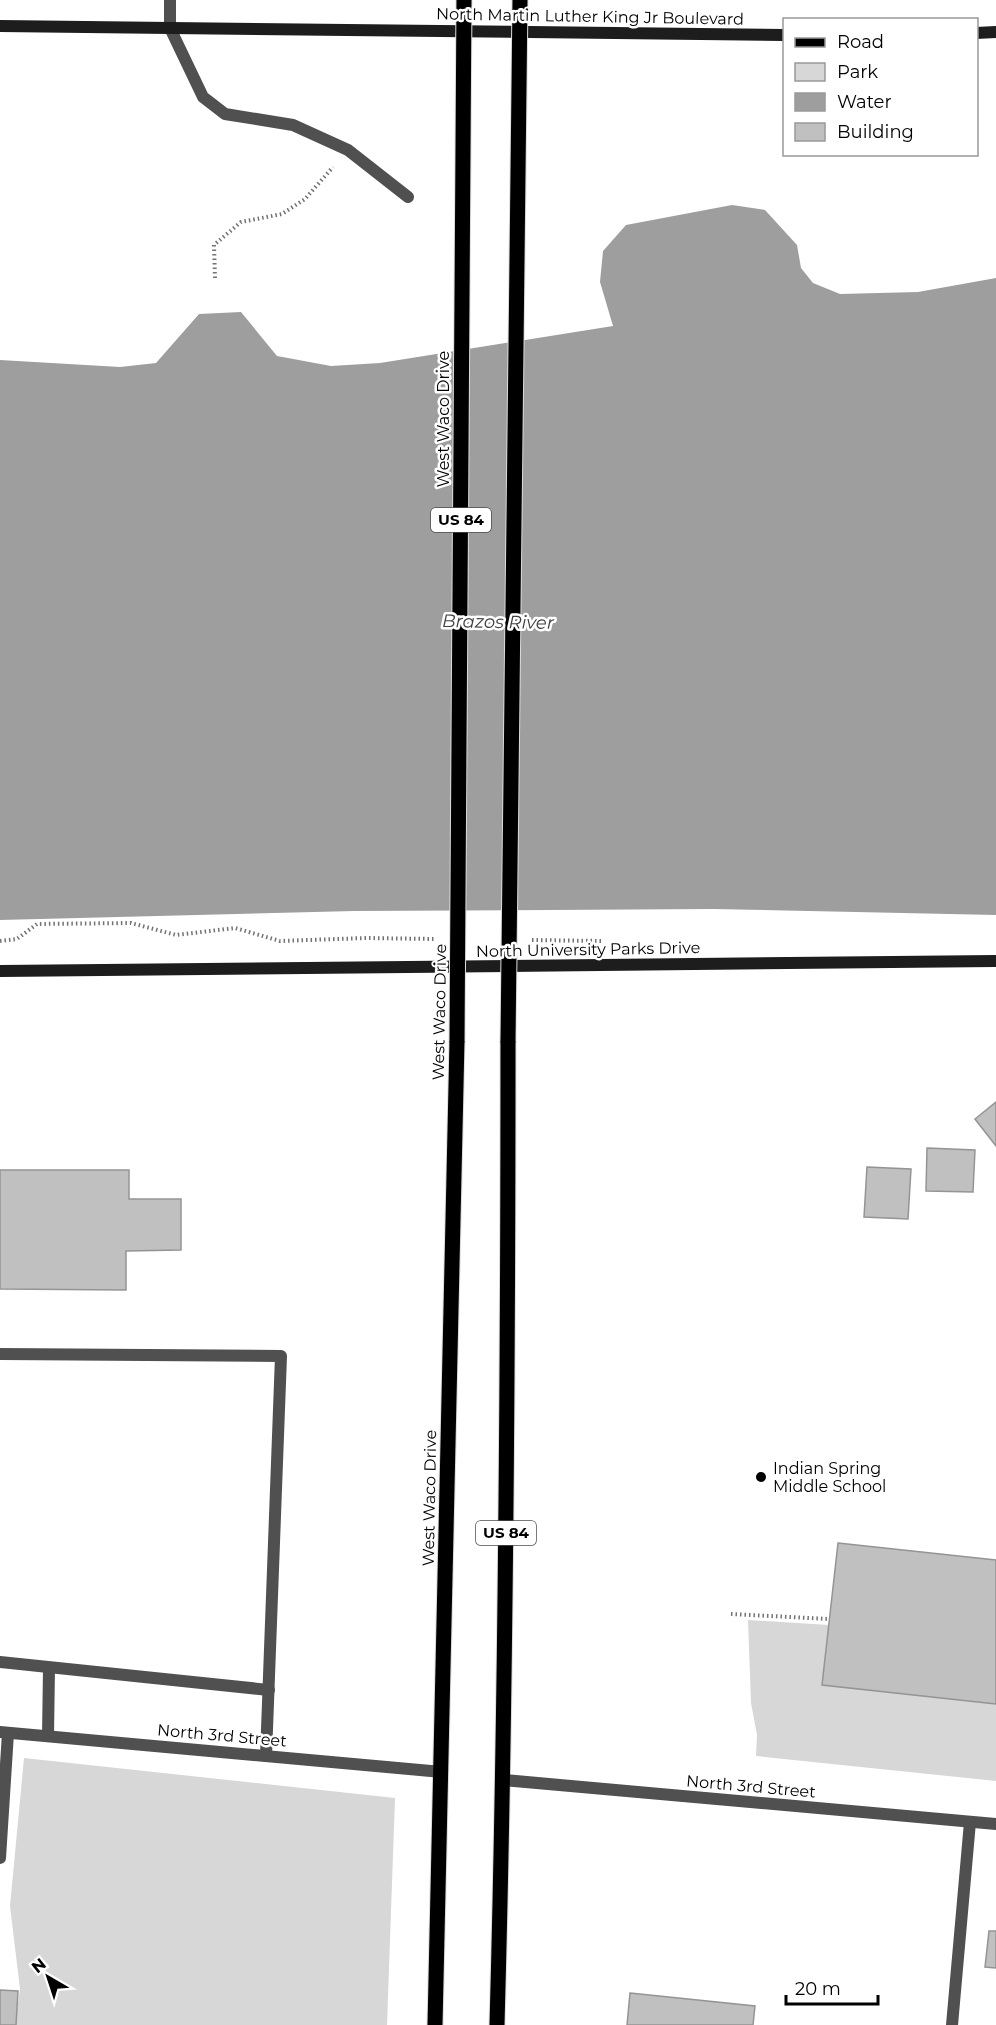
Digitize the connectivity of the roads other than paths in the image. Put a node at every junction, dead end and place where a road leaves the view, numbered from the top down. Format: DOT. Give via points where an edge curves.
graph roads {
  1 [pos="170,0"];
  2 [pos="464,0"];
  3 [pos="520,0"];
  4 [pos="0,26"];
  5 [pos="170,28"];
  6 [pos="996,32"];
  7 [pos="978,33"];
  8 [pos="783,35"];
  9 [pos="408,197"];
  10 [pos="996,961"];
  11 [pos="0,971"];
  12 [pos="0,1354"];
  13 [pos="0,1662"];
  14 [pos="49,1668"];
  15 [pos="269,1690"];
  16 [pos="4,1733"];
  17 [pos="48,1736"];
  18 [pos="266,1756"];
  19 [pos="442,1772"];
  20 [pos="504,1780"];
  21 [pos="970,1822"];
  22 [pos="996,1824"];
  23 [pos="0,1858"];
  24 [pos="435,2025"];
  25 [pos="497,2025"];
  26 [pos="952,2025"];
  1 -- 5 [label="street"];
  2 -- 19 [label="main road, West Waco Drive / US 84, bridge" via="457,1041"];
  3 -- 20 [label="main road, US 84, bridge"];
  4 -- 5 [label="street, North Martin Luther King Jr Boulevard"];
  5 -- 8 [label="street, North Martin Luther King Jr Boulevard"];
  5 -- 9 [label="street" via="203,97 225,114 293,125 348,150"];
  6 -- 7 [label="street"];
  10 -- 11 [label="street, North University Parks Drive"];
  12 -- 15 [label="street" via="281,1356"];
  13 -- 14 [label="street"];
  14 -- 15 [label="street"];
  14 -- 17 [label="street"];
  15 -- 18 [label="street"];
  16 -- 17 [label="street, North 3rd Street"];
  16 -- 23 [label="street"];
  17 -- 18 [label="street, North 3rd Street"];
  18 -- 19 [label="street, North 3rd Street"];
  19 -- 24 [label="main road, West Waco Drive / US 84"];
  20 -- 21 [label="street, North 3rd Street"];
  20 -- 25 [label="main road, US 84"];
  21 -- 22 [label="street, North 3rd Street"];
  21 -- 26 [label="street"];
}
